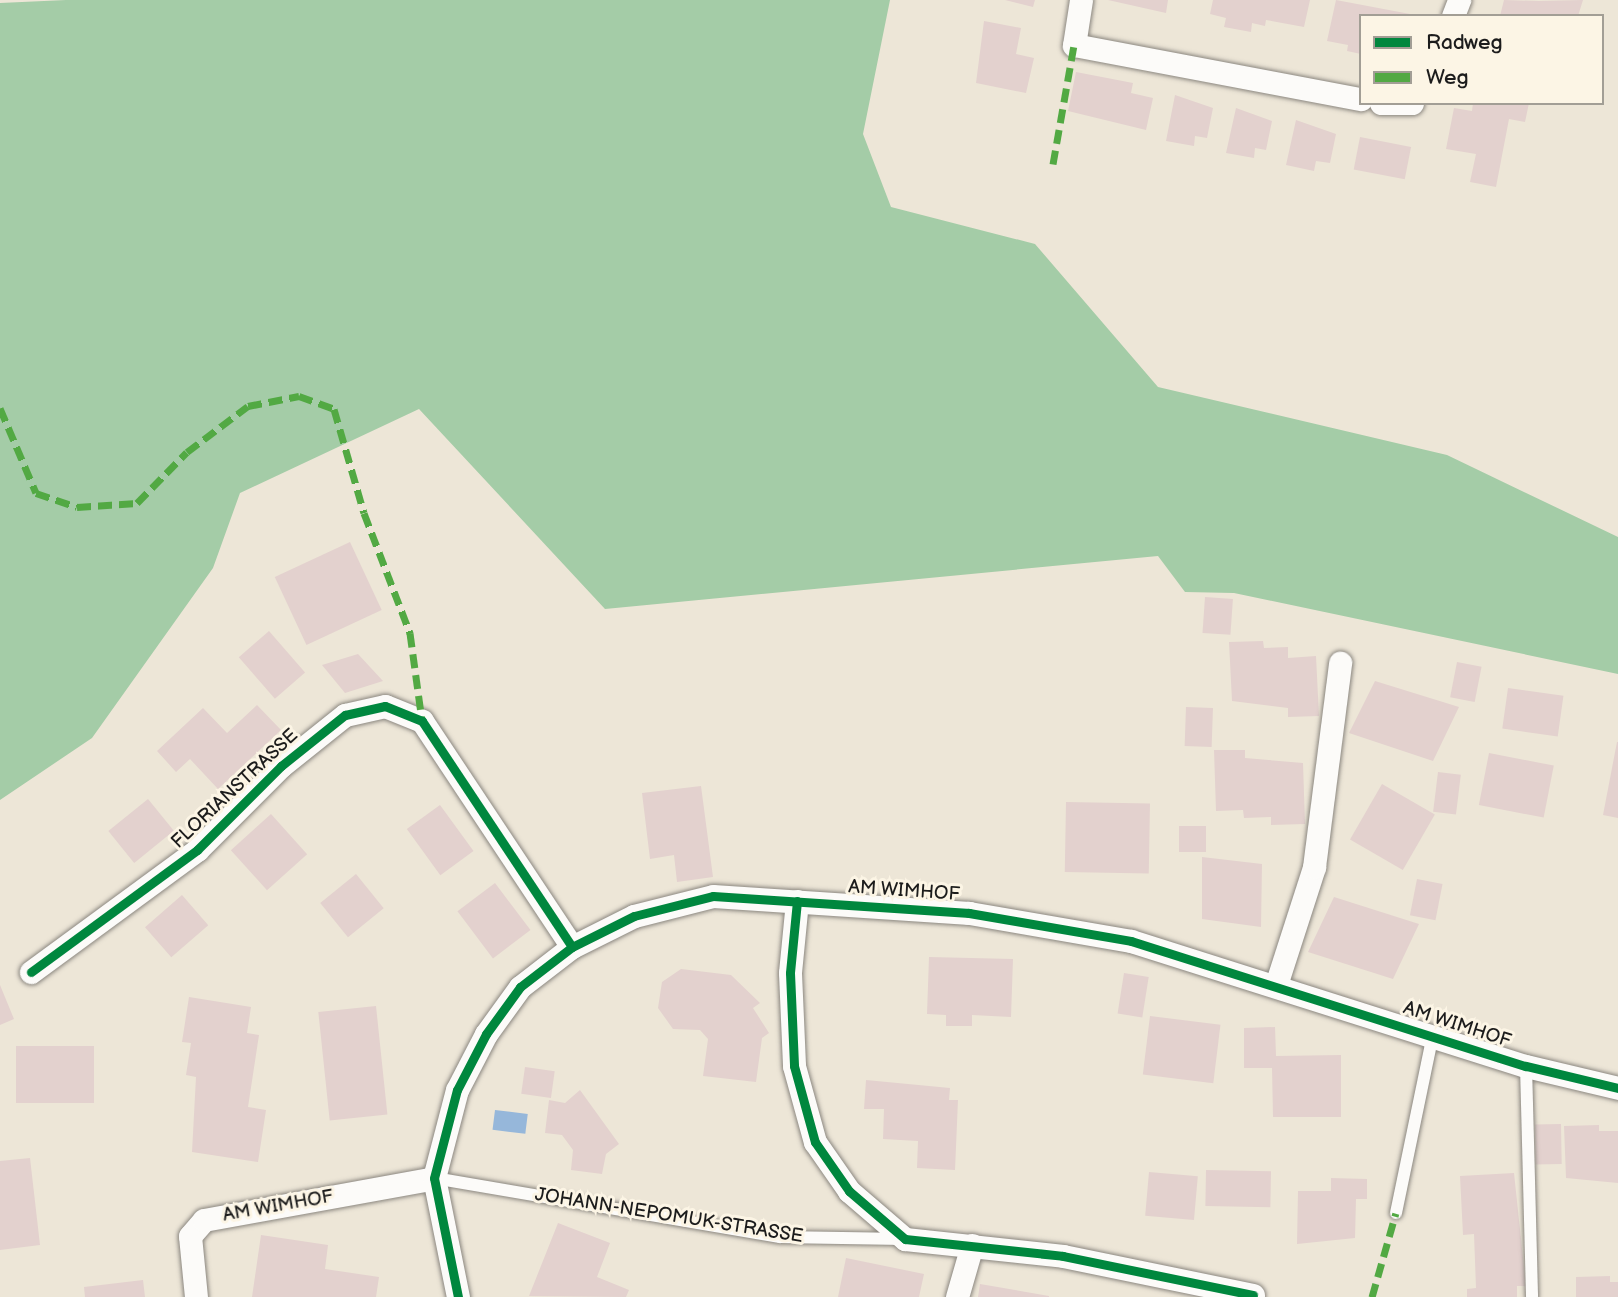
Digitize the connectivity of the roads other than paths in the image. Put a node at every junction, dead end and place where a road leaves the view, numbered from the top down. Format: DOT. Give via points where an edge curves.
graph roads {
  1 [pos="1081,0"];
  2 [pos="1359,99"];
  3 [pos="1340,663"];
  4 [pos="797,901"];
  5 [pos="572,947"];
  6 [pos="31,972"];
  7 [pos="1276,985"];
  8 [pos="1433,1035"];
  9 [pos="1526,1066"];
  10 [pos="1618,1088"];
  11 [pos="434,1178"];
  12 [pos="1396,1213"];
  13 [pos="905,1239"];
  14 [pos="972,1245"];
  15 [pos="1253,1295"];
  16 [pos="197,1297"];
  17 [pos="458,1297"];
  18 [pos="957,1297"];
  19 [pos="1532,1297"];
  1 -- 2 [label="street" via="1074,45"];
  3 -- 7 [label="street" via="1314,867"];
  4 -- 5 [label="street, AM WIMHOF" via="713,896 634,916"];
  4 -- 7 [label="street, AM WIMHOF" via="969,913 1130,941"];
  4 -- 13 [label="street" via="790,973 794,1066 815,1142 849,1191"];
  5 -- 6 [label="street, FLORIANSTRASSE" via="422,720 385,706 345,715 281,766 197,850"];
  5 -- 11 [label="street, AM WIMHOF" via="520,987 486,1034 457,1090"];
  7 -- 8 [label="street, AM WIMHOF"];
  8 -- 9 [label="street, AM WIMHOF"];
  8 -- 12 [label="lane, AM WIMHOF"];
  9 -- 10 [label="street, AM WIMHOF"];
  9 -- 19 [label="lane, AM WIMHOF"];
  11 -- 13 [label="lane, JOHANN-NEPOMUK-STRASSE" via="780,1237"];
  11 -- 16 [label="street, AM WIMHOF" via="204,1220 190,1236"];
  11 -- 17 [label="street, AM WIMHOF"];
  13 -- 14 [label="street, JOHANN-NEPOMUK-STRASSE"];
  14 -- 15 [label="street, JOHANN-NEPOMUK-STRASSE" via="1063,1256"];
  14 -- 18 [label="street"];
}
